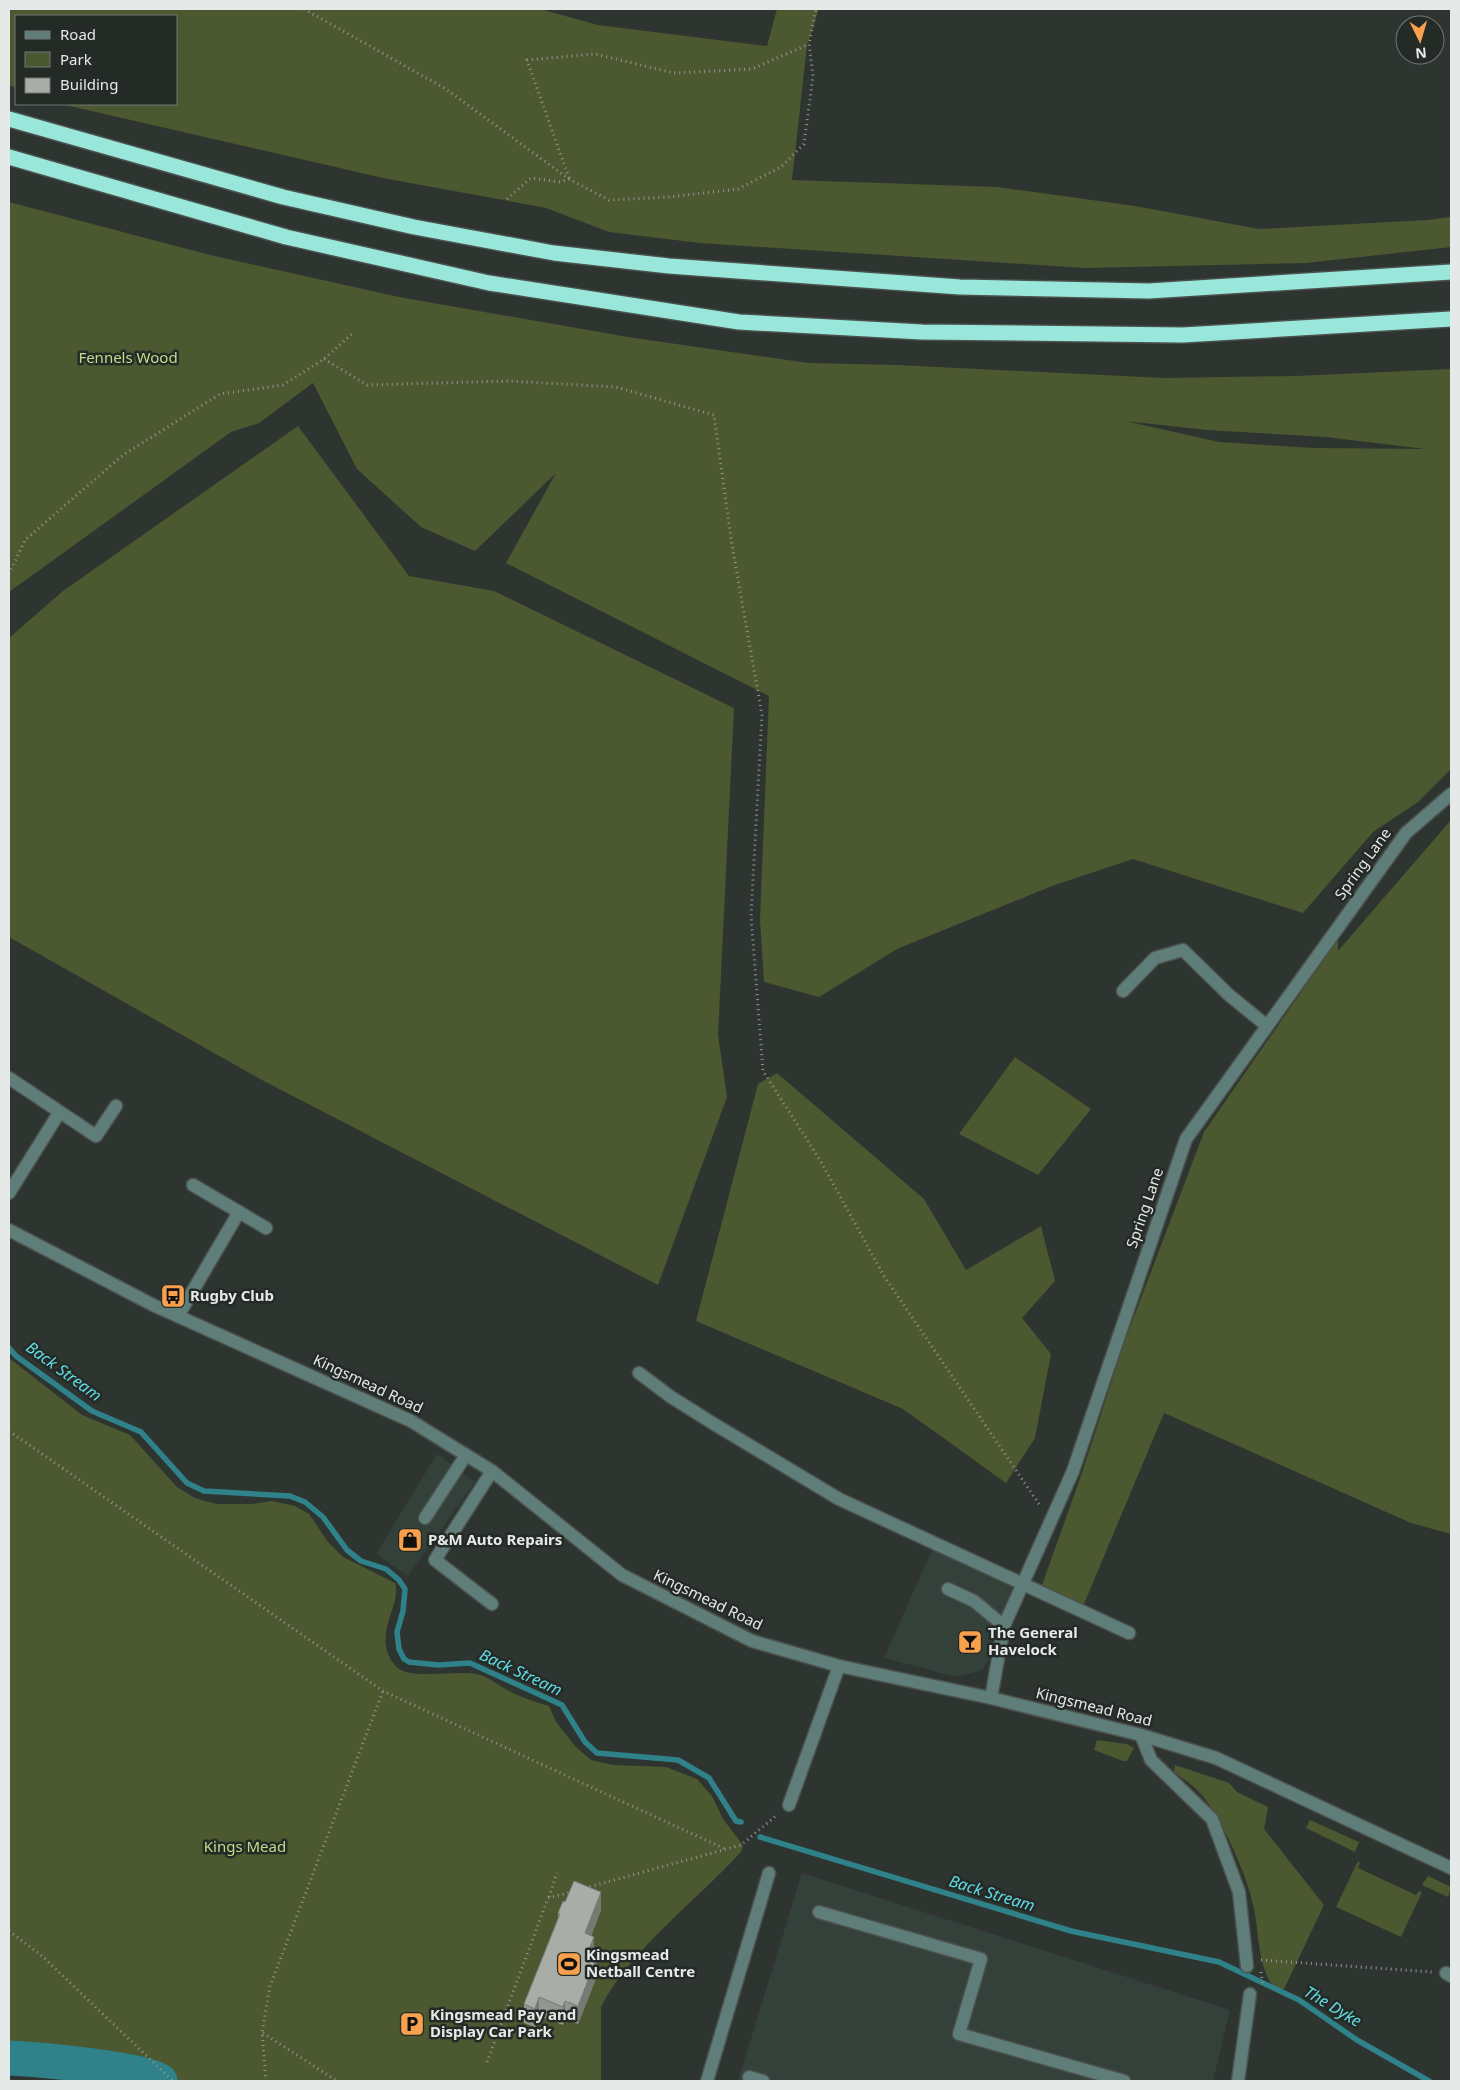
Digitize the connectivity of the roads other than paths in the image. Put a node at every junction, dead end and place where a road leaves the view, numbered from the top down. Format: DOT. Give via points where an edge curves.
graph roads {
  1 [pos="9,119"];
  2 [pos="9,157"];
  3 [pos="1451,272"];
  4 [pos="1451,320"];
  5 [pos="1451,794"];
  6 [pos="1124,991"];
  7 [pos="1267,1026"];
  8 [pos="9,1078"];
  9 [pos="116,1106"];
  10 [pos="59,1114"];
  11 [pos="193,1185"];
  12 [pos="9,1193"];
  13 [pos="239,1212"];
  14 [pos="266,1228"];
  15 [pos="9,1230"];
  16 [pos="178,1316"];
  17 [pos="639,1373"];
  18 [pos="466,1455"];
  19 [pos="492,1471"];
  20 [pos="424,1518"];
  21 [pos="1022,1586"];
  22 [pos="948,1589"];
  23 [pos="492,1604"];
  24 [pos="1004,1626"];
  25 [pos="1130,1633"];
  26 [pos="839,1666"];
  27 [pos="991,1698"];
  28 [pos="1141,1735"];
  29 [pos="789,1805"];
  30 [pos="1451,1868"];
  31 [pos="769,1873"];
  32 [pos="819,1912"];
  33 [pos="1247,1966"];
  34 [pos="1250,1994"];
  35 [pos="749,2077"];
  36 [pos="1097,2077"];
  37 [pos="707,2081"];
  38 [pos="764,2081"];
  39 [pos="1124,2081"];
  40 [pos="1238,2081"];
  1 -- 3 [label="highway" via="283,197 414,228 554,253 669,266 960,287 1149,291"];
  2 -- 4 [label="highway" via="286,237 489,283 738,322 922,332 1183,335"];
  5 -- 7 [label="street, Spring Lane" via="1406,833"];
  6 -- 7 [label="street" via="1155,958 1183,950 1229,995"];
  7 -- 21 [label="street, Spring Lane" via="1186,1138 1073,1471"];
  8 -- 10 [label="street"];
  9 -- 10 [label="street" via="96,1136"];
  10 -- 12 [label="street"];
  11 -- 13 [label="street"];
  13 -- 14 [label="street"];
  13 -- 16 [label="street"];
  15 -- 16 [label="street, Kingsmead Road"];
  16 -- 18 [label="street, Kingsmead Road" via="411,1421"];
  17 -- 21 [label="street" via="671,1397 839,1499"];
  18 -- 19 [label="street, Kingsmead Road"];
  18 -- 20 [label="street"];
  19 -- 23 [label="street" via="435,1560"];
  19 -- 26 [label="street, Kingsmead Road" via="622,1576 752,1641"];
  21 -- 24 [label="street, Spring Lane"];
  21 -- 25 [label="street"];
  22 -- 24 [label="street" via="974,1601"];
  24 -- 27 [label="street, Spring Lane"];
  26 -- 27 [label="street, Kingsmead Road"];
  26 -- 29 [label="street"];
  27 -- 28 [label="street, Kingsmead Road"];
  28 -- 30 [label="street, Kingsmead Road" via="1216,1758"];
  28 -- 33 [label="street" via="1151,1760 1212,1819 1239,1892"];
  31 -- 37 [label="street"];
  32 -- 36 [label="street" via="981,1959 959,2034"];
  34 -- 40 [label="street"];
  35 -- 38 [label="street"];
  36 -- 39 [label="street"];
}
